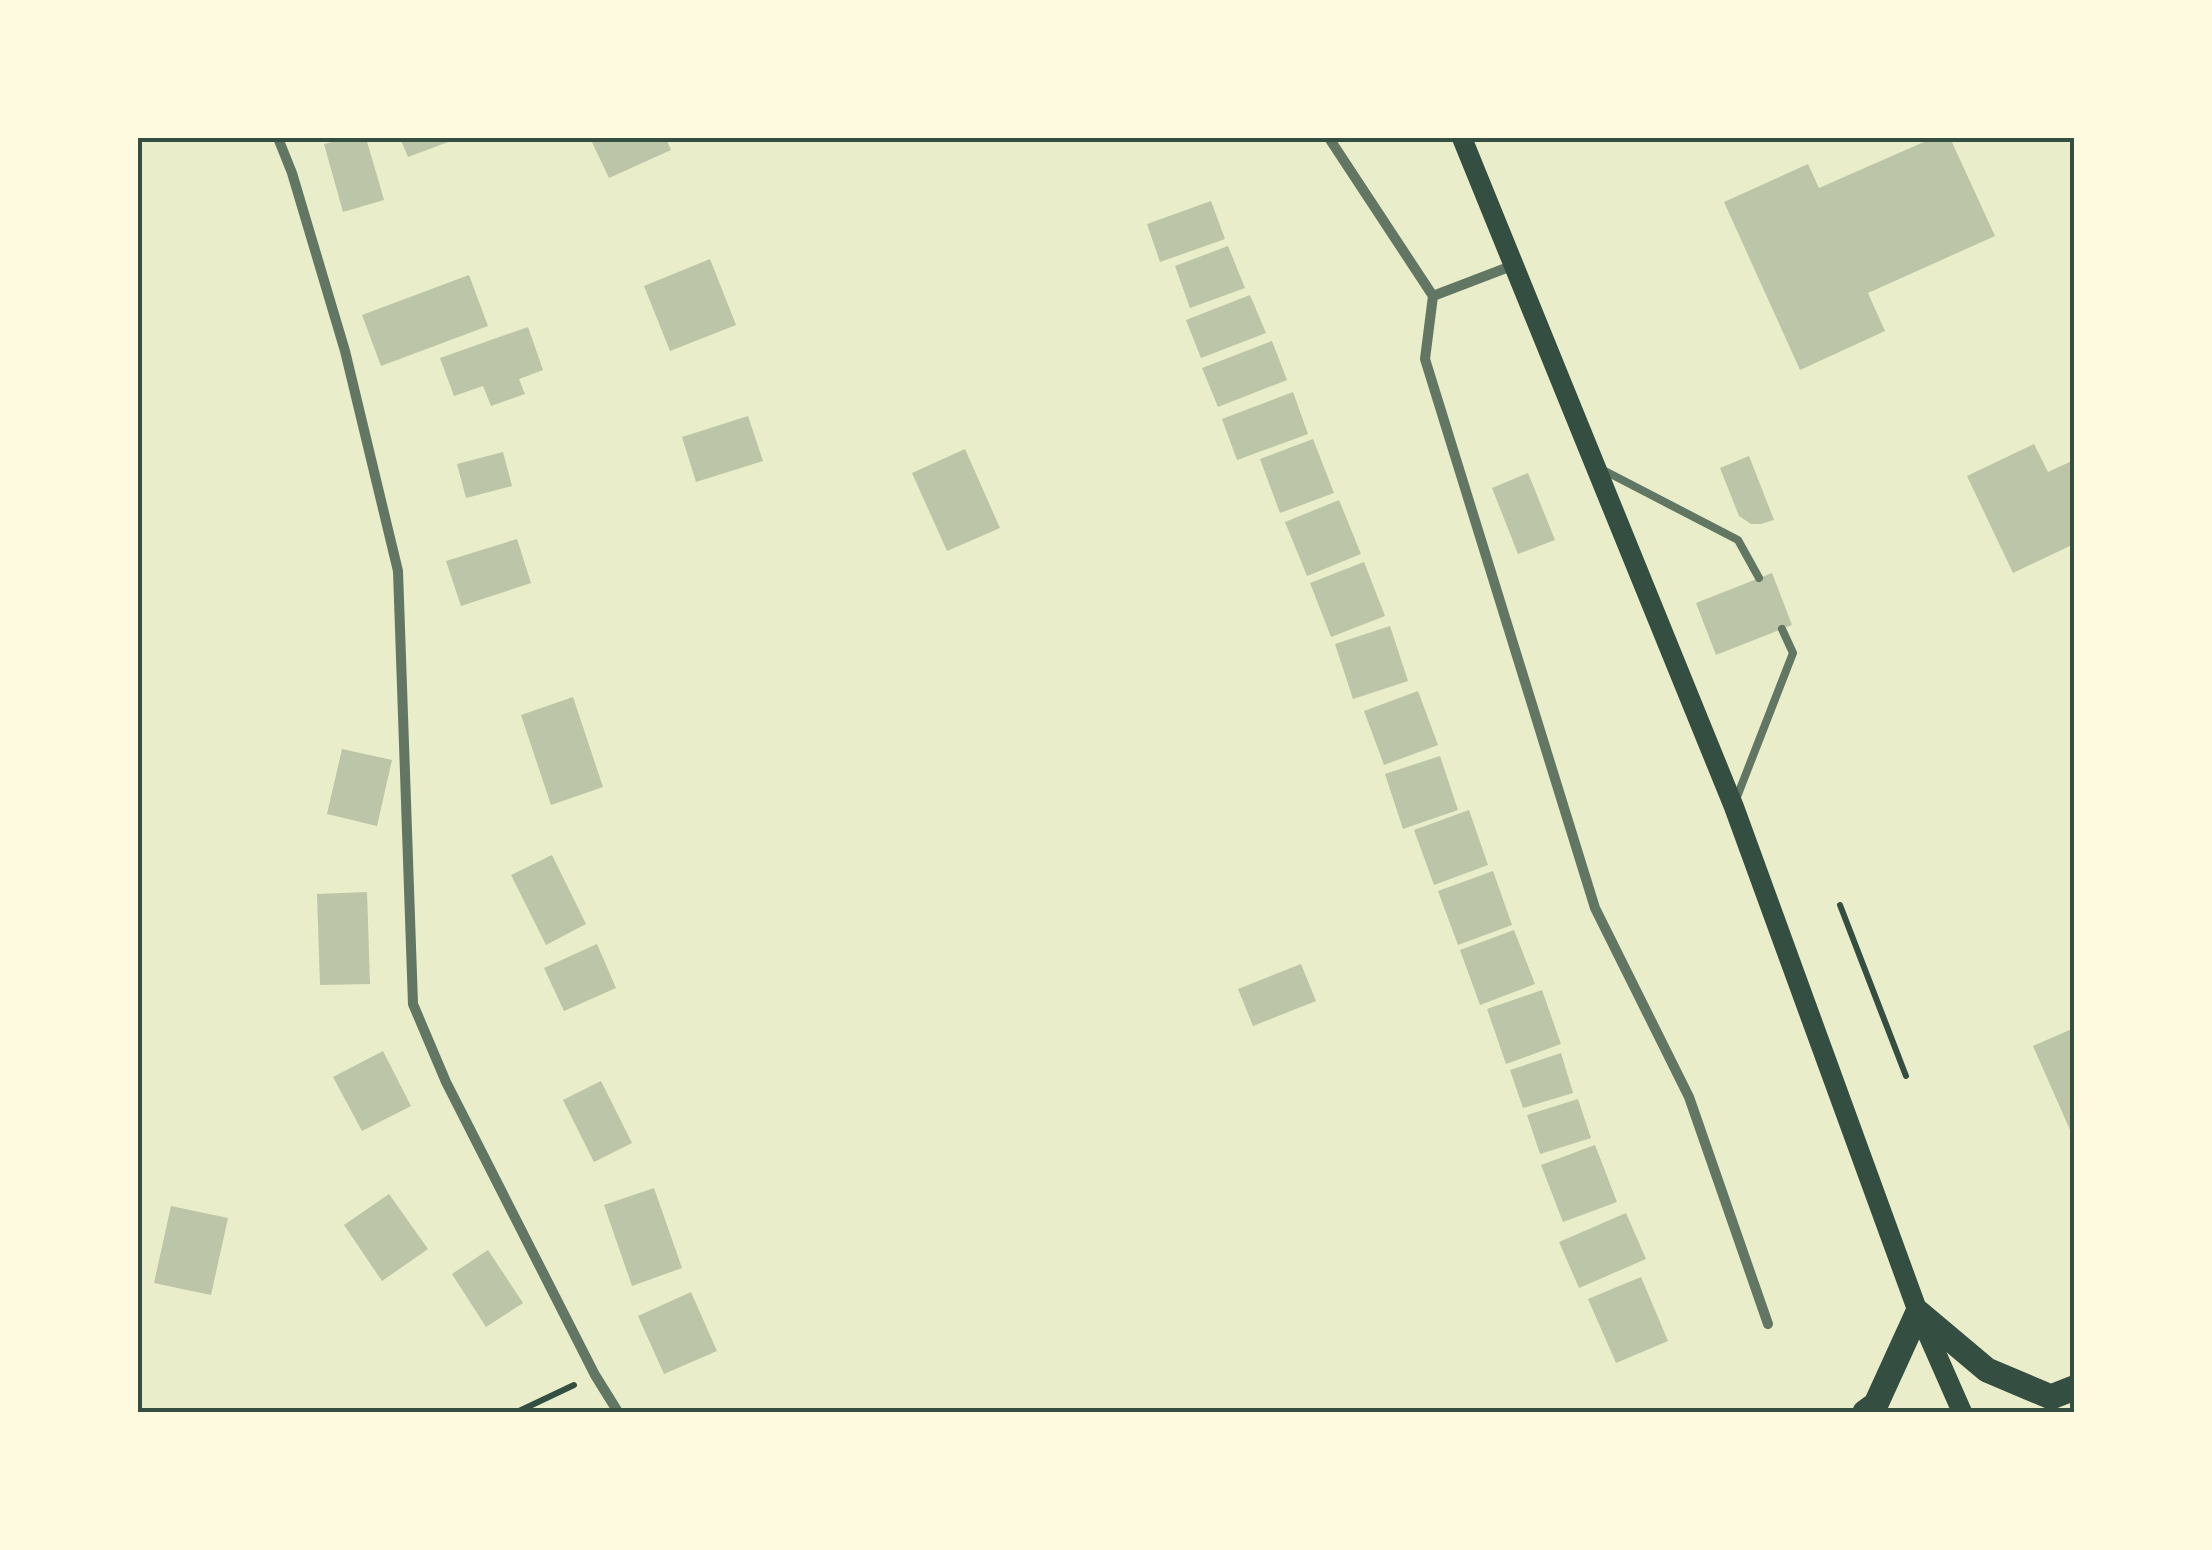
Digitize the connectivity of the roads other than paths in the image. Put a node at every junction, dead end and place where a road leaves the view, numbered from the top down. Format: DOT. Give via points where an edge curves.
graph roads {
  1 [pos="278,138"];
  2 [pos="1329,138"];
  3 [pos="1462,138"];
  4 [pos="1514,265"];
  5 [pos="1433,296"];
  6 [pos="1595,465"];
  7 [pos="1759,578"];
  8 [pos="1782,629"];
  9 [pos="1734,807"];
  10 [pos="1918,1312"];
  11 [pos="1768,1324"];
  12 [pos="2054,1399"];
  13 [pos="618,1412"];
  14 [pos="1864,1412"];
  15 [pos="1962,1412"];
  1 -- 13 [label="street" via="345,350 398,571 413,1004 446,1082"];
  2 -- 5 [label="street"];
  3 -- 4 [label="main road"];
  4 -- 5 [label="street"];
  4 -- 6 [label="main road"];
  5 -- 11 [label="street" via="1424,360 1595,908 1689,1097"];
  6 -- 7 [label="lane" via="1738,540"];
  6 -- 9 [label="main road"];
  8 -- 9 [label="lane" via="1793,653"];
  9 -- 10 [label="main road"];
  10 -- 12 [label="main road" via="1987,1370"];
  10 -- 14 [label="main road" via="1876,1404"];
  10 -- 15 [label="main road"];
}
